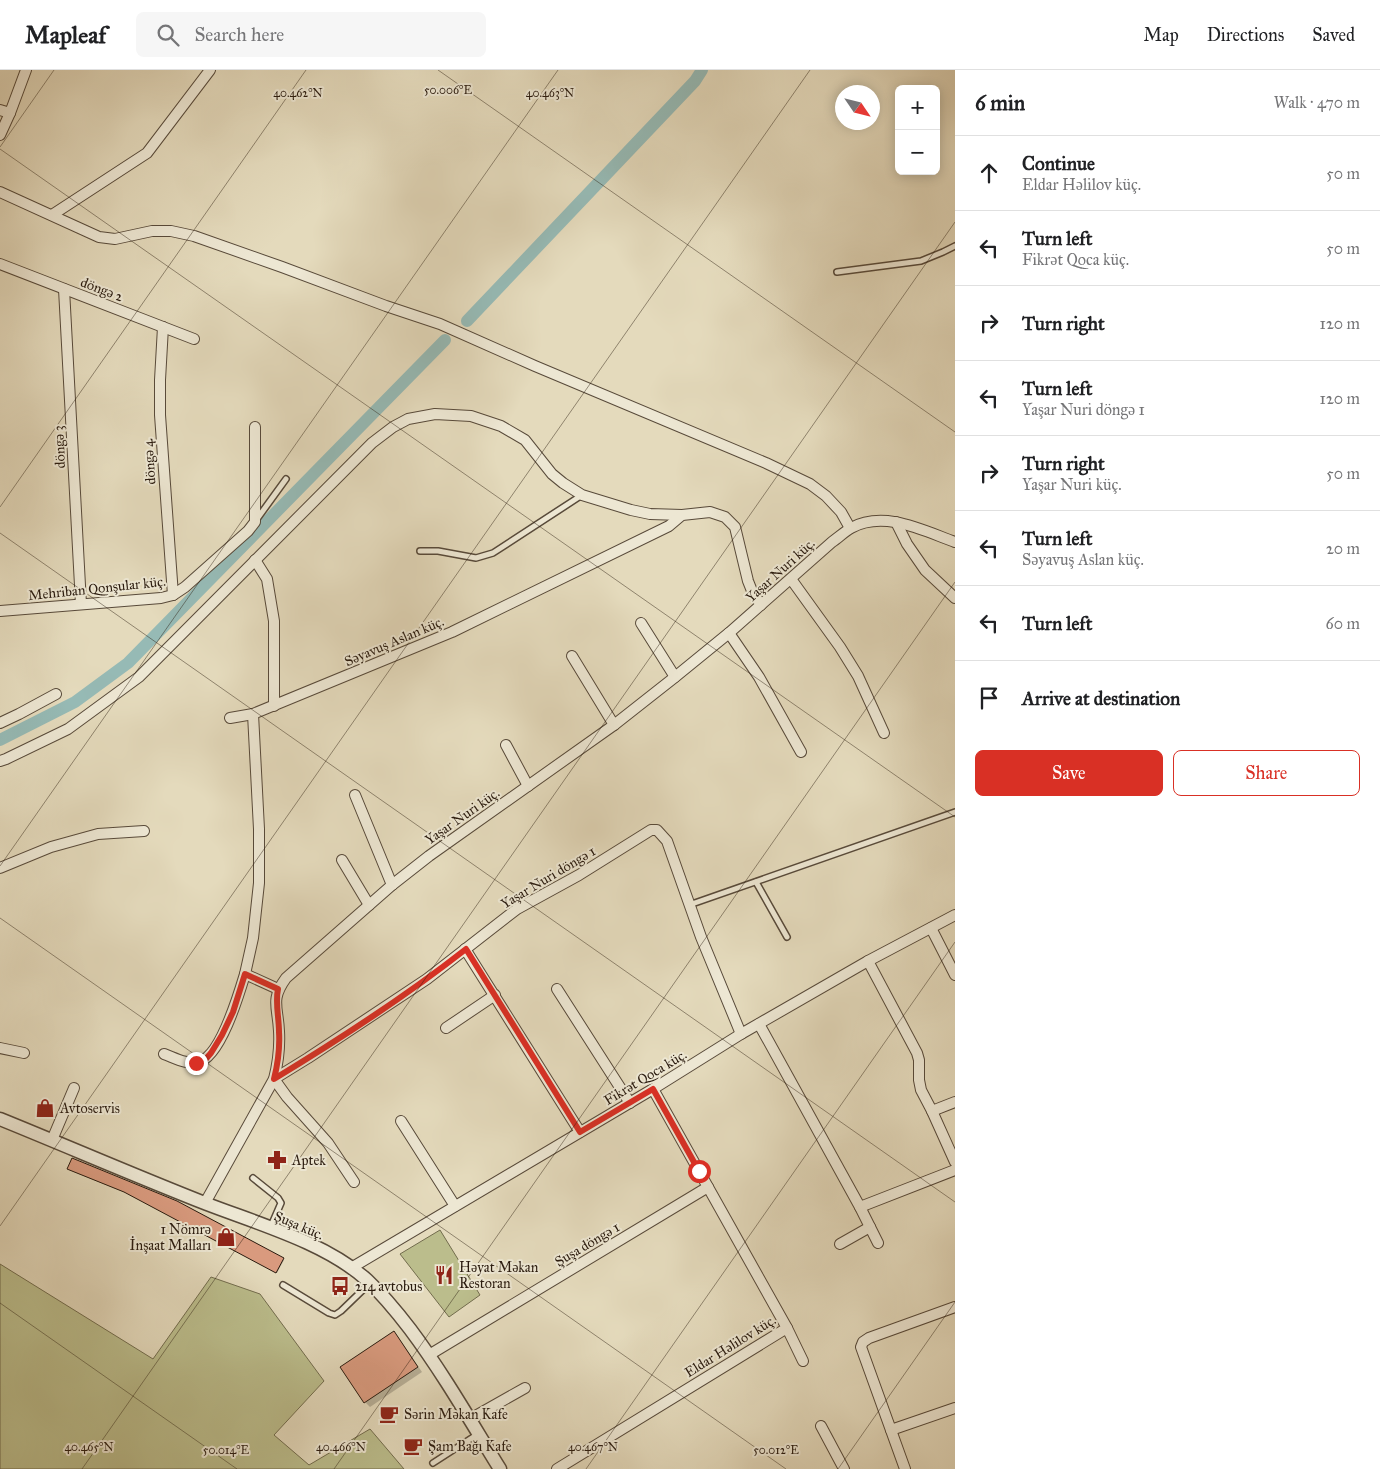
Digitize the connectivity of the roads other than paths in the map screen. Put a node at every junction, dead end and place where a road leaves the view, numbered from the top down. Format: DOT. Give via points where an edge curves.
graph roads {
  1 [pos="26,70"];
  2 [pos="210,70"];
  3 [pos="5,112"];
  4 [pos="0,134"];
  5 [pos="0,192"];
  6 [pos="52,215"];
  7 [pos="955,246"];
  8 [pos="0,264"];
  9 [pos="837,272"];
  10 [pos="64,289"];
  11 [pos="163,327"];
  12 [pos="194,339"];
  13 [pos="255,428"];
  14 [pos="286,480"];
  15 [pos="582,495"];
  16 [pos="682,515"];
  17 [pos="255,522"];
  18 [pos="896,522"];
  19 [pos="850,528"];
  20 [pos="955,542"];
  21 [pos="420,551"];
  22 [pos="255,560"];
  23 [pos="791,579"];
  24 [pos="173,595"];
  25 [pos="955,598"];
  26 [pos="81,604"];
  27 [pos="761,605"];
  28 [pos="0,611"];
  29 [pos="641,623"];
  30 [pos="729,633"];
  31 [pos="572,656"];
  32 [pos="675,677"];
  33 [pos="56,694"];
  34 [pos="274,706"];
  35 [pos="253,714"];
  36 [pos="230,718"];
  37 [pos="0,723"];
  38 [pos="614,726"];
  39 [pos="884,734"];
  40 [pos="506,746"];
  41 [pos="802,752"];
  42 [pos="0,761"];
  43 [pos="528,786"];
  44 [pos="355,795"];
  45 [pos="955,812"];
  46 [pos="144,831"];
  47 [pos="342,860"];
  48 [pos="0,868"];
  49 [pos="756,882"];
  50 [pos="392,885"];
  51 [pos="369,905"];
  52 [pos="689,905"];
  53 [pos="955,915"];
  54 [pos="931,928"];
  55 [pos="787,937"];
  56 [pos="466,949"];
  57 [pos="868,962"];
  58 [pos="245,974"];
  59 [pos="955,975"];
  60 [pos="278,989"];
  61 [pos="557,989"];
  62 [pos="495,995"];
  63 [pos="759,1024"];
  64 [pos="446,1028"];
  65 [pos="741,1034"];
  66 [pos="0,1048"];
  67 [pos="24,1053"];
  68 [pos="164,1054"];
  69 [pos="274,1079"];
  70 [pos="74,1088"];
  71 [pos="653,1089"];
  72 [pos="955,1102"];
  73 [pos="630,1103"];
  74 [pos="932,1111"];
  75 [pos="0,1119"];
  76 [pos="401,1121"];
  77 [pos="580,1132"];
  78 [pos="52,1140"];
  79 [pos="955,1162"];
  80 [pos="955,1170"];
  81 [pos="253,1178"];
  82 [pos="354,1182"];
  83 [pos="708,1187"];
  84 [pos="205,1203"];
  85 [pos="455,1206"];
  86 [pos="860,1207"];
  87 [pos="870,1227"];
  88 [pos="270,1228"];
  89 [pos="878,1243"];
  90 [pos="840,1244"];
  91 [pos="351,1268"];
  92 [pos="370,1283"];
  93 [pos="283,1285"];
  94 [pos="955,1307"];
  95 [pos="787,1328"];
  96 [pos="429,1355"];
  97 [pos="803,1361"];
  98 [pos="525,1388"];
  99 [pos="955,1408"];
  100 [pos="470,1420"];
  101 [pos="821,1426"];
  102 [pos="891,1430"];
  103 [pos="479,1434"];
  104 [pos="433,1463"];
  105 [pos="500,1469"];
  106 [pos="557,1469"];
  107 [pos="844,1469"];
  108 [pos="905,1469"];
  1 -- 3 [label="street"];
  2 -- 6 [label="street" via="147,153"];
  3 -- 4 [label="street"];
  5 -- 6 [label="street"];
  6 -- 19 [label="street" via="99,237 115,238 152,231 194,236 440,324 810,484 841,512"];
  7 -- 9 [label="lane" via="921,261"];
  8 -- 10 [label="street, döngə 2"];
  10 -- 11 [label="street, döngə 2"];
  10 -- 26 [label="street, döngə 3"];
  11 -- 12 [label="street, döngə 2"];
  11 -- 24 [label="street, döngə 4" via="160,415"];
  13 -- 17 [label="street"];
  14 -- 17 [label="lane"];
  15 -- 16 [label="street" via="650,514"];
  15 -- 21 [label="lane" via="493,553 476,558"];
  15 -- 22 [label="street" via="552,474 525,440 501,426 471,416 435,414 408,419 372,443"];
  16 -- 27 [label="street, Səyavuş Aslan küç." via="710,512 725,517 735,527 748,581"];
  16 -- 34 [label="street, Səyavuş Aslan küç." via="669,526 452,632"];
  17 -- 24 [label="street, Mehriban Qonşular küç." via="186,587"];
  18 -- 19 [label="street" via="875,520"];
  18 -- 20 [label="street"];
  18 -- 25 [label="street" via="906,544 925,570"];
  19 -- 23 [label="street, Yaşar Nuri küç."];
  22 -- 34 [label="street" via="267,579 274,621"];
  22 -- 42 [label="street" via="138,677 68,729"];
  23 -- 27 [label="street, Yaşar Nuri küç."];
  23 -- 39 [label="street" via="840,646 858,676"];
  24 -- 26 [label="street, Mehriban Qonşular küç."];
  26 -- 28 [label="street, Mehriban Qonşular küç."];
  27 -- 30 [label="street, Yaşar Nuri küç."];
  29 -- 32 [label="street"];
  30 -- 32 [label="street, Yaşar Nuri küç."];
  30 -- 41 [label="street" via="760,677"];
  31 -- 38 [label="street"];
  32 -- 38 [label="street, Yaşar Nuri küç."];
  33 -- 37 [label="street"];
  34 -- 35 [label="street, Səyavuş Aslan küç."];
  35 -- 36 [label="street, Səyavuş Aslan küç."];
  35 -- 58 [label="street" via="260,829 253,938"];
  38 -- 43 [label="street, Yaşar Nuri küç."];
  40 -- 43 [label="street"];
  43 -- 50 [label="street, Yaşar Nuri küç."];
  44 -- 50 [label="street"];
  45 -- 49 [label="lane"];
  46 -- 48 [label="street" via="98,834 51,847"];
  47 -- 51 [label="street"];
  49 -- 52 [label="lane"];
  49 -- 55 [label="lane"];
  50 -- 51 [label="street, Yaşar Nuri küç."];
  51 -- 60 [label="street, Yaşar Nuri küç." via="286,978"];
  52 -- 56 [label="street, Yaşar Nuri döngə 1" via="667,840 657,830 651,830 517,909"];
  52 -- 65 [label="street, Yaşar Nuri döngə 1"];
  53 -- 54 [label="street, Fikrət Qoca küç."];
  54 -- 57 [label="street, Fikrət Qoca küç."];
  54 -- 59 [label="street"];
  56 -- 62 [label="street"];
  56 -- 69 [label="street, Yaşar Nuri döngə 1" via="427,979"];
  57 -- 63 [label="street, Fikrət Qoca küç."];
  57 -- 74 [label="street" via="917,1053 921,1090"];
  58 -- 60 [label="street"];
  58 -- 68 [label="street" via="233,1012 204,1061 187,1062"];
  60 -- 69 [label="street" via="279,1048"];
  61 -- 73 [label="street"];
  62 -- 64 [label="street"];
  62 -- 77 [label="street"];
  63 -- 65 [label="street, Fikrət Qoca küç."];
  63 -- 86 [label="street"];
  65 -- 71 [label="street, Fikrət Qoca küç."];
  66 -- 67 [label="street"];
  69 -- 82 [label="street" via="328,1143"];
  69 -- 84 [label="street"];
  70 -- 78 [label="street"];
  71 -- 73 [label="street, Fikrət Qoca küç."];
  71 -- 83 [label="street, Eldar Həlilov küç."];
  72 -- 74 [label="street"];
  73 -- 77 [label="street, Fikrət Qoca küç."];
  74 -- 79 [label="street"];
  75 -- 78 [label="street, Şuşa küç."];
  76 -- 85 [label="street"];
  77 -- 85 [label="street, Fikrət Qoca küç."];
  78 -- 84 [label="street, Şuşa küç."];
  80 -- 86 [label="street"];
  81 -- 88 [label="lane" via="281,1203"];
  83 -- 95 [label="street, Eldar Həlilov küç."];
  83 -- 96 [label="street, Şuşa döngə 1"];
  84 -- 88 [label="street, Şuşa küç."];
  85 -- 91 [label="street, Fikrət Qoca küç."];
  86 -- 87 [label="street"];
  87 -- 89 [label="street"];
  87 -- 90 [label="street"];
  88 -- 91 [label="street, Şuşa küç."];
  91 -- 92 [label="street, Şuşa küç."];
  92 -- 93 [label="lane" via="335,1315"];
  92 -- 96 [label="street, Şuşa küç."];
  94 -- 102 [label="street" via="863,1342 861,1347"];
  95 -- 97 [label="street"];
  95 -- 106 [label="street, Eldar Həlilov küç."];
  96 -- 100 [label="street, Şuşa küç."];
  98 -- 100 [label="street"];
  99 -- 102 [label="street"];
  100 -- 103 [label="street, Şuşa küç."];
  101 -- 107 [label="street"];
  102 -- 108 [label="street"];
  103 -- 104 [label="lane"];
  103 -- 105 [label="street, Şuşa küç."];
}
